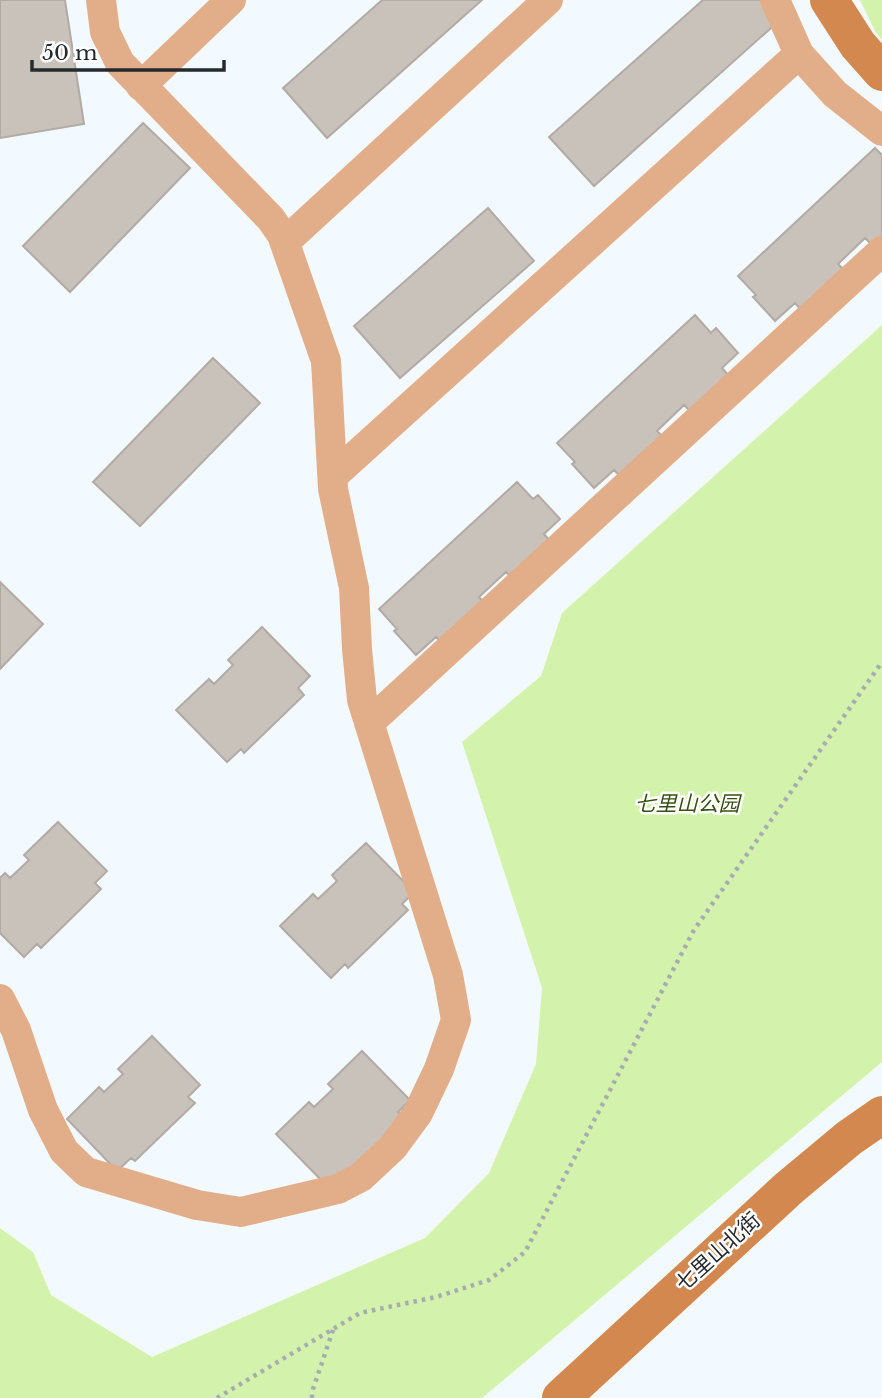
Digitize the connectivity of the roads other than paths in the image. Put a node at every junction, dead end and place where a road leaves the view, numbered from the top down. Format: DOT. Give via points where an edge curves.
graph roads {
  1 [pos="101,0"];
  2 [pos="231,0"];
  3 [pos="548,0"];
  4 [pos="775,0"];
  5 [pos="829,0"];
  6 [pos="799,54"];
  7 [pos="882,72"];
  8 [pos="141,86"];
  9 [pos="882,131"];
  10 [pos="285,242"];
  11 [pos="882,250"];
  12 [pos="333,476"];
  13 [pos="369,723"];
  14 [pos="0,999"];
  15 [pos="882,1115"];
  16 [pos="561,1398"];
  1 -- 8 [label="street" via="105,32 120,63"];
  2 -- 8 [label="street"];
  3 -- 10 [label="street"];
  4 -- 6 [label="street"];
  5 -- 7 [label="street"];
  6 -- 9 [label="street" via="835,94"];
  6 -- 12 [label="street"];
  8 -- 10 [label="street" via="271,219"];
  10 -- 12 [label="street" via="326,361"];
  11 -- 13 [label="street"];
  12 -- 13 [label="street" via="355,588 360,687"];
  13 -- 14 [label="street" via="448,975 456,1020 418,1114 393,1147 361,1177 338,1189 241,1212 197,1205 86,1172 64,1151 43,1110 16,1030"];
  15 -- 16 [label="street, 七里山北街" via="789,1188"];
}
